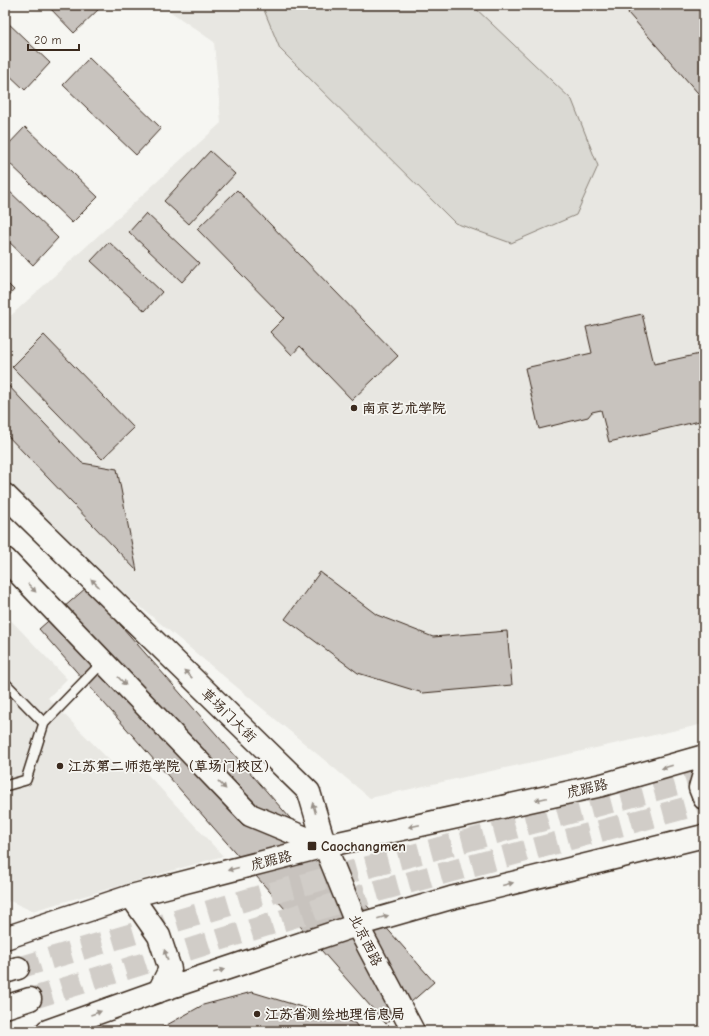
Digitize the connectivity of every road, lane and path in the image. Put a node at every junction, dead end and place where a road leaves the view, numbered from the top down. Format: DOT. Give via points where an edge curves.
graph roads {
  1 [pos="5,495"];
  2 [pos="5,559"];
  3 [pos="104,662"];
  4 [pos="5,683"];
  5 [pos="44,723"];
  6 [pos="704,756"];
  7 [pos="704,774"];
  8 [pos="5,786"];
  9 [pos="704,798"];
  10 [pos="704,836"];
  11 [pos="325,846"];
  12 [pos="130,896"];
  13 [pos="357,925"];
  14 [pos="5,938"];
  15 [pos="160,991"];
  16 [pos="30,999"];
  17 [pos="5,1008"];
  18 [pos="47,1031"];
  19 [pos="413,1031"];
  11 -- 1 [label="main road, 草场门大街, one-way" via="309,792"];
  2 -- 3 [label="main road, one-way"];
  3 -- 5 [label="lane"];
  3 -- 11 [label="main road, one-way" via="250,815"];
  4 -- 5 [label="lane"];
  5 -- 8 [label="lane" via="26,780"];
  6 -- 11 [label="main road, 虎踞路, one-way" via="602,785"];
  7 -- 9 [label="main road" via="700,788"];
  13 -- 10 [label="main road, one-way" via="451,898"];
  11 -- 12 [label="main road, 虎踞路, one-way"];
  11 -- 13 [label="main road, 北京西路"];
  12 -- 14 [label="main road, 虎踞路"];
  15 -- 12 [label="main road, one-way" via="170,969 159,936"];
  15 -- 13 [label="main road, one-way"];
  13 -- 19 [label="main road, 北京西路"];
  18 -- 15 [label="main road, one-way"];
  16 -- 17 [label="main road"];
}
